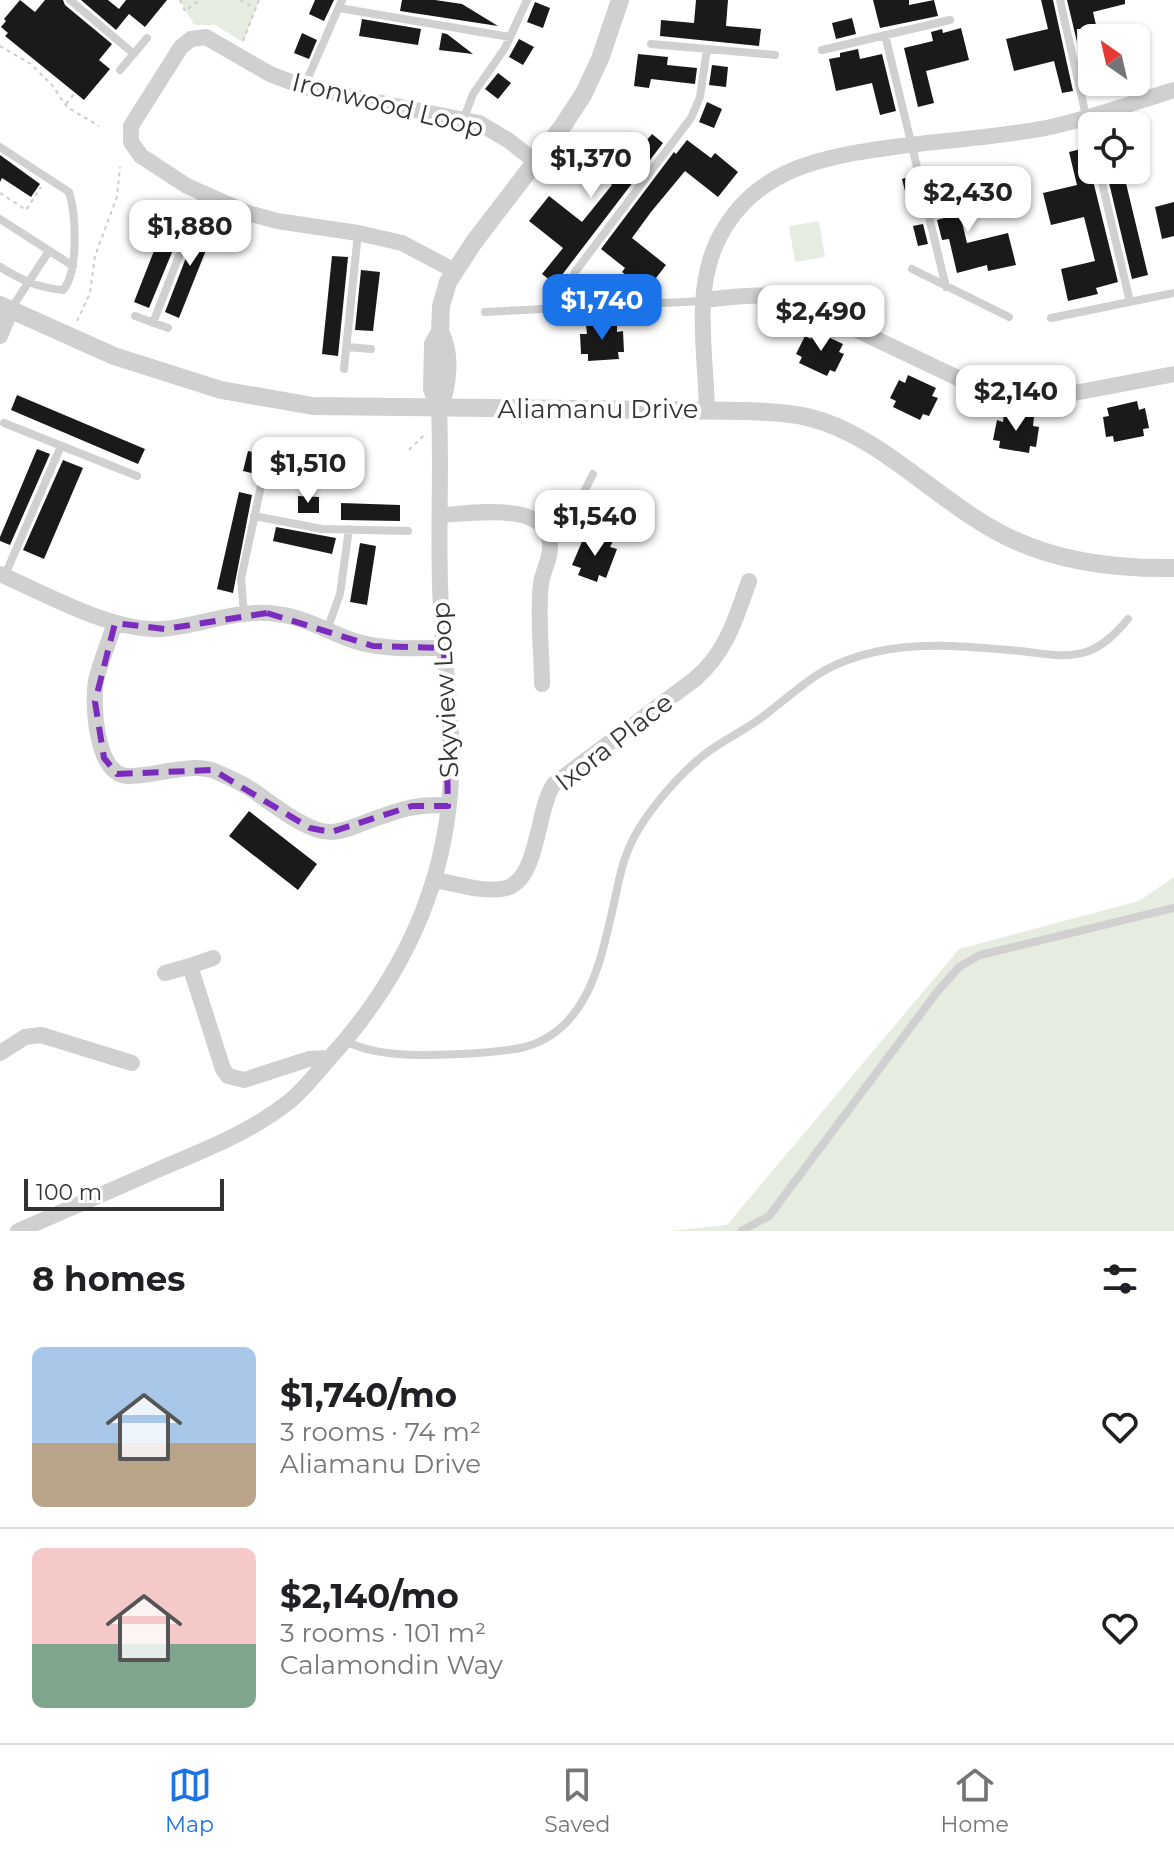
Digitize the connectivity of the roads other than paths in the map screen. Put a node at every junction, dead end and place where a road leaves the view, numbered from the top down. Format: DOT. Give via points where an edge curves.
graph roads {
  1 [pos="70,0"];
  2 [pos="527,0"];
  3 [pos="620,0"];
  4 [pos="1060,0"];
  5 [pos="340,4"];
  6 [pos="950,20"];
  7 [pos="885,35"];
  8 [pos="510,37"];
  9 [pos="147,38"];
  10 [pos="651,44"];
  11 [pos="707,49"];
  12 [pos="822,50"];
  13 [pos="134,54"];
  14 [pos="775,55"];
  15 [pos="120,70"];
  16 [pos="304,87"];
  17 [pos="1174,90"];
  18 [pos="1085,112"];
  19 [pos="1102,112"];
  20 [pos="464,118"];
  21 [pos="1078,119"];
  22 [pos="912,145"];
  23 [pos="0,147"];
  24 [pos="536,162"];
  25 [pos="1102,184"];
  26 [pos="203,194"];
  27 [pos="0,219"];
  28 [pos="358,233"];
  29 [pos="49,251"];
  30 [pos="73,266"];
  31 [pos="0,267"];
  32 [pos="912,269"];
  33 [pos="455,271"];
  34 [pos="27,284"];
  35 [pos="946,287"];
  36 [pos="1174,293"];
  37 [pos="704,300"];
  38 [pos="1130,302"];
  39 [pos="5,307"];
  40 [pos="572,307"];
  41 [pos="485,312"];
  42 [pos="135,316"];
  43 [pos="1009,317"];
  44 [pos="1051,318"];
  45 [pos="153,323"];
  46 [pos="168,328"];
  47 [pos="0,336"];
  48 [pos="347,347"];
  49 [pos="371,349"];
  50 [pos="344,369"];
  51 [pos="1174,374"];
  52 [pos="439,408"];
  53 [pos="707,410"];
  54 [pos="4,423"];
  55 [pos="61,446"];
  56 [pos="269,449"];
  57 [pos="593,474"];
  58 [pos="137,476"];
  59 [pos="440,515"];
  60 [pos="254,516"];
  61 [pos="543,528"];
  62 [pos="349,529"];
  63 [pos="408,531"];
  64 [pos="1174,568"];
  65 [pos="2,575"];
  66 [pos="749,581"];
  67 [pos="244,614"];
  68 [pos="1128,619"];
  69 [pos="115,623"];
  70 [pos="327,630"];
  71 [pos="444,648"];
  72 [pos="542,684"];
  73 [pos="448,806"];
  74 [pos="434,880"];
  75 [pos="1174,908"];
  76 [pos="213,958"];
  77 [pos="190,966"];
  78 [pos="165,973"];
  79 [pos="346,1041"];
  80 [pos="0,1053"];
  81 [pos="330,1058"];
  82 [pos="132,1063"];
  83 [pos="18,1231"];
  84 [pos="741,1231"];
  1 -- 13 [label="lane"];
  2 -- 8 [label="lane"];
  3 -- 24 [label="street" via="583,95"];
  4 -- 18 [label="lane"];
  5 -- 8 [label="lane"];
  5 -- 16 [label="lane"];
  6 -- 7 [label="lane"];
  7 -- 12 [label="lane"];
  7 -- 22 [label="lane"];
  8 -- 20 [label="lane" via="473,94"];
  9 -- 13 [label="lane"];
  10 -- 11 [label="lane"];
  11 -- 14 [label="lane"];
  11 -- 40 [label="lane" via="700,97 691,118 575,272"];
  13 -- 15 [label="lane"];
  16 -- 20 [label="street, Ironwood Loop"];
  16 -- 26 [label="street, Ironwood Loop" via="270,74 212,38 194,38 181,47 134,120 130,139 141,156"];
  17 -- 19 [label="street"];
  20 -- 24 [label="street, Ironwood Loop" via="497,132"];
  21 -- 22 [label="street"];
  22 -- 35 [label="lane"];
  22 -- 37 [label="street" via="833,155 765,184 716,244"];
  23 -- 30 [label="lane" via="65,188 71,198"];
  24 -- 33 [label="street"];
  25 -- 38 [label="lane"];
  26 -- 28 [label="street, Ironwood Loop" via="277,221"];
  26 -- 45 [label="lane"];
  27 -- 29 [label="lane"];
  28 -- 33 [label="street, Ironwood Loop" via="402,243"];
  28 -- 48 [label="lane"];
  29 -- 30 [label="lane"];
  29 -- 34 [label="lane"];
  30 -- 34 [label="lane" via="63,290"];
  31 -- 34 [label="lane"];
  32 -- 35 [label="lane"];
  33 -- 52 [label="street" via="444,293 440,332 433,344 432,389"];
  34 -- 39 [label="lane"];
  35 -- 43 [label="lane"];
  36 -- 38 [label="lane"];
  37 -- 40 [label="lane"];
  37 -- 51 [label="street" via="759,294 796,301 964,381 1008,394 1053,397"];
  37 -- 53 [label="street"];
  38 -- 44 [label="lane"];
  39 -- 47 [label="street"];
  39 -- 52 [label="street, Aliamanu Drive" via="114,356 221,390 313,406"];
  40 -- 41 [label="lane"];
  42 -- 45 [label="lane"];
  45 -- 46 [label="lane"];
  48 -- 49 [label="lane"];
  48 -- 50 [label="lane"];
  52 -- 53 [label="street, Aliamanu Drive"];
  52 -- 59 [label="street, Skyview Loop"];
  53 -- 64 [label="street, Aliamanu Drive" via="824,422 867,443 1020,543 1079,562"];
  54 -- 55 [label="lane"];
  55 -- 58 [label="lane"];
  55 -- 65 [label="lane"];
  56 -- 60 [label="lane"];
  57 -- 61 [label="lane" via="579,502"];
  59 -- 61 [label="street" via="518,513"];
  59 -- 71 [label="street, Skyview Loop"];
  60 -- 62 [label="lane"];
  60 -- 67 [label="lane" via="240,586"];
  61 -- 72 [label="street" via="550,548 541,583"];
  62 -- 63 [label="lane"];
  62 -- 70 [label="lane" via="340,594"];
  65 -- 69 [label="street"];
  66 -- 74 [label="street, Ixora Place" via="729,637 703,673 554,784 521,880 500,889"];
  67 -- 69 [label="street" via="165,629"];
  67 -- 70 [label="street" via="281,614"];
  68 -- 79 [label="lane" via="1087,652 1061,656 897,647 841,661 811,676 762,717 702,756 643,823 619,877 596,975 576,1014 557,1032 527,1046 426,1056 359,1048"];
  69 -- 73 [label="street" via="95,702 104,758 115,772 128,776 213,770 325,832 412,806"];
  70 -- 71 [label="street" via="373,646"];
  71 -- 73 [label="street, Skyview Loop" via="452,748"];
  73 -- 74 [label="street, Skyview Loop"];
  74 -- 79 [label="street, Skyview Loop" via="402,960"];
  75 -- 84 [label="lane" via="980,955 959,967 769,1216"];
  76 -- 77 [label="street"];
  77 -- 78 [label="street"];
  77 -- 81 [label="street" via="223,1069 231,1078 244,1080 309,1059"];
  79 -- 81 [label="street, Skyview Loop"];
  80 -- 82 [label="street" via="25,1037 41,1035"];
  81 -- 83 [label="street, Skyview Loop" via="292,1099 255,1124"];
}
